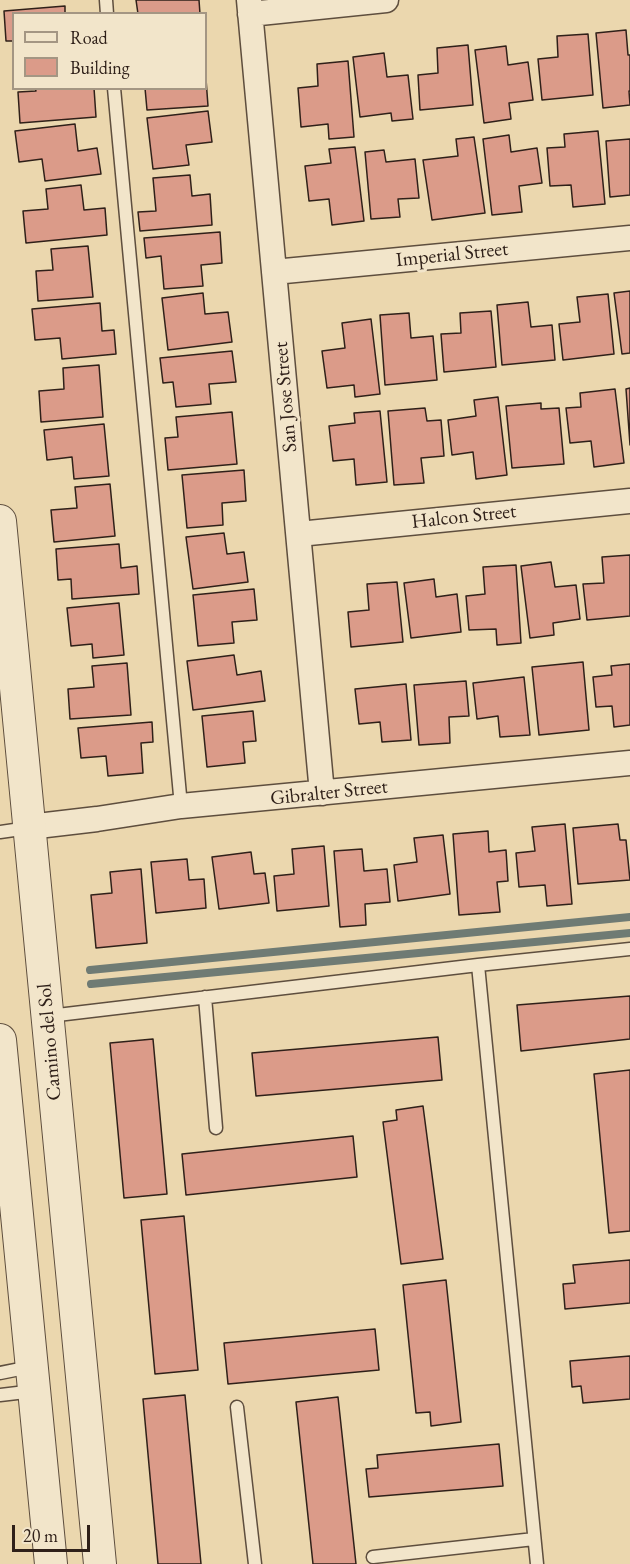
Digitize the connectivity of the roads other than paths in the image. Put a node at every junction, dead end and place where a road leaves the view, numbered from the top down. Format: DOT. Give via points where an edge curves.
graph roads {
  1 [pos="386,0"];
  2 [pos="249,7"];
  3 [pos="114,90"];
  4 [pos="630,238"];
  5 [pos="274,272"];
  6 [pos="630,501"];
  7 [pos="0,521"];
  8 [pos="299,534"];
  9 [pos="630,763"];
  10 [pos="322,793"];
  11 [pos="181,806"];
  12 [pos="15,830"];
  13 [pos="630,949"];
  14 [pos="478,965"];
  15 [pos="205,997"];
  16 [pos="47,1016"];
  17 [pos="0,1040"];
  18 [pos="216,1128"];
  19 [pos="0,1373"];
  20 [pos="33,1379"];
  21 [pos="0,1395"];
  22 [pos="237,1407"];
  23 [pos="534,1539"];
  24 [pos="373,1557"];
  25 [pos="51,1564"];
  26 [pos="100,1564"];
  27 [pos="255,1564"];
  28 [pos="537,1564"];
  1 -- 2 [label="street"];
  2 -- 5 [label="street, San Jose Street"];
  3 -- 11 [label="lane"];
  4 -- 5 [label="street, Imperial Street"];
  5 -- 8 [label="street, San Jose Street"];
  6 -- 8 [label="street, Halcon Street"];
  7 -- 12 [label="street, Camino del Sol"];
  8 -- 10 [label="street, San Jose Street"];
  9 -- 10 [label="street, Gibralter Street"];
  10 -- 11 [label="street, Gibralter Street"];
  11 -- 12 [label="street, Gibralter Street"];
  12 -- 16 [label="street, Camino del Sol"];
  13 -- 14 [label="lane"];
  14 -- 15 [label="lane"];
  14 -- 23 [label="lane"];
  15 -- 16 [label="lane"];
  15 -- 18 [label="lane"];
  16 -- 26 [label="street, Camino del Sol"];
  17 -- 20 [label="street"];
  19 -- 20 [label="lane"];
  20 -- 21 [label="lane"];
  20 -- 25 [label="street"];
  22 -- 27 [label="lane"];
  23 -- 24 [label="lane"];
  23 -- 28 [label="lane"];
}
